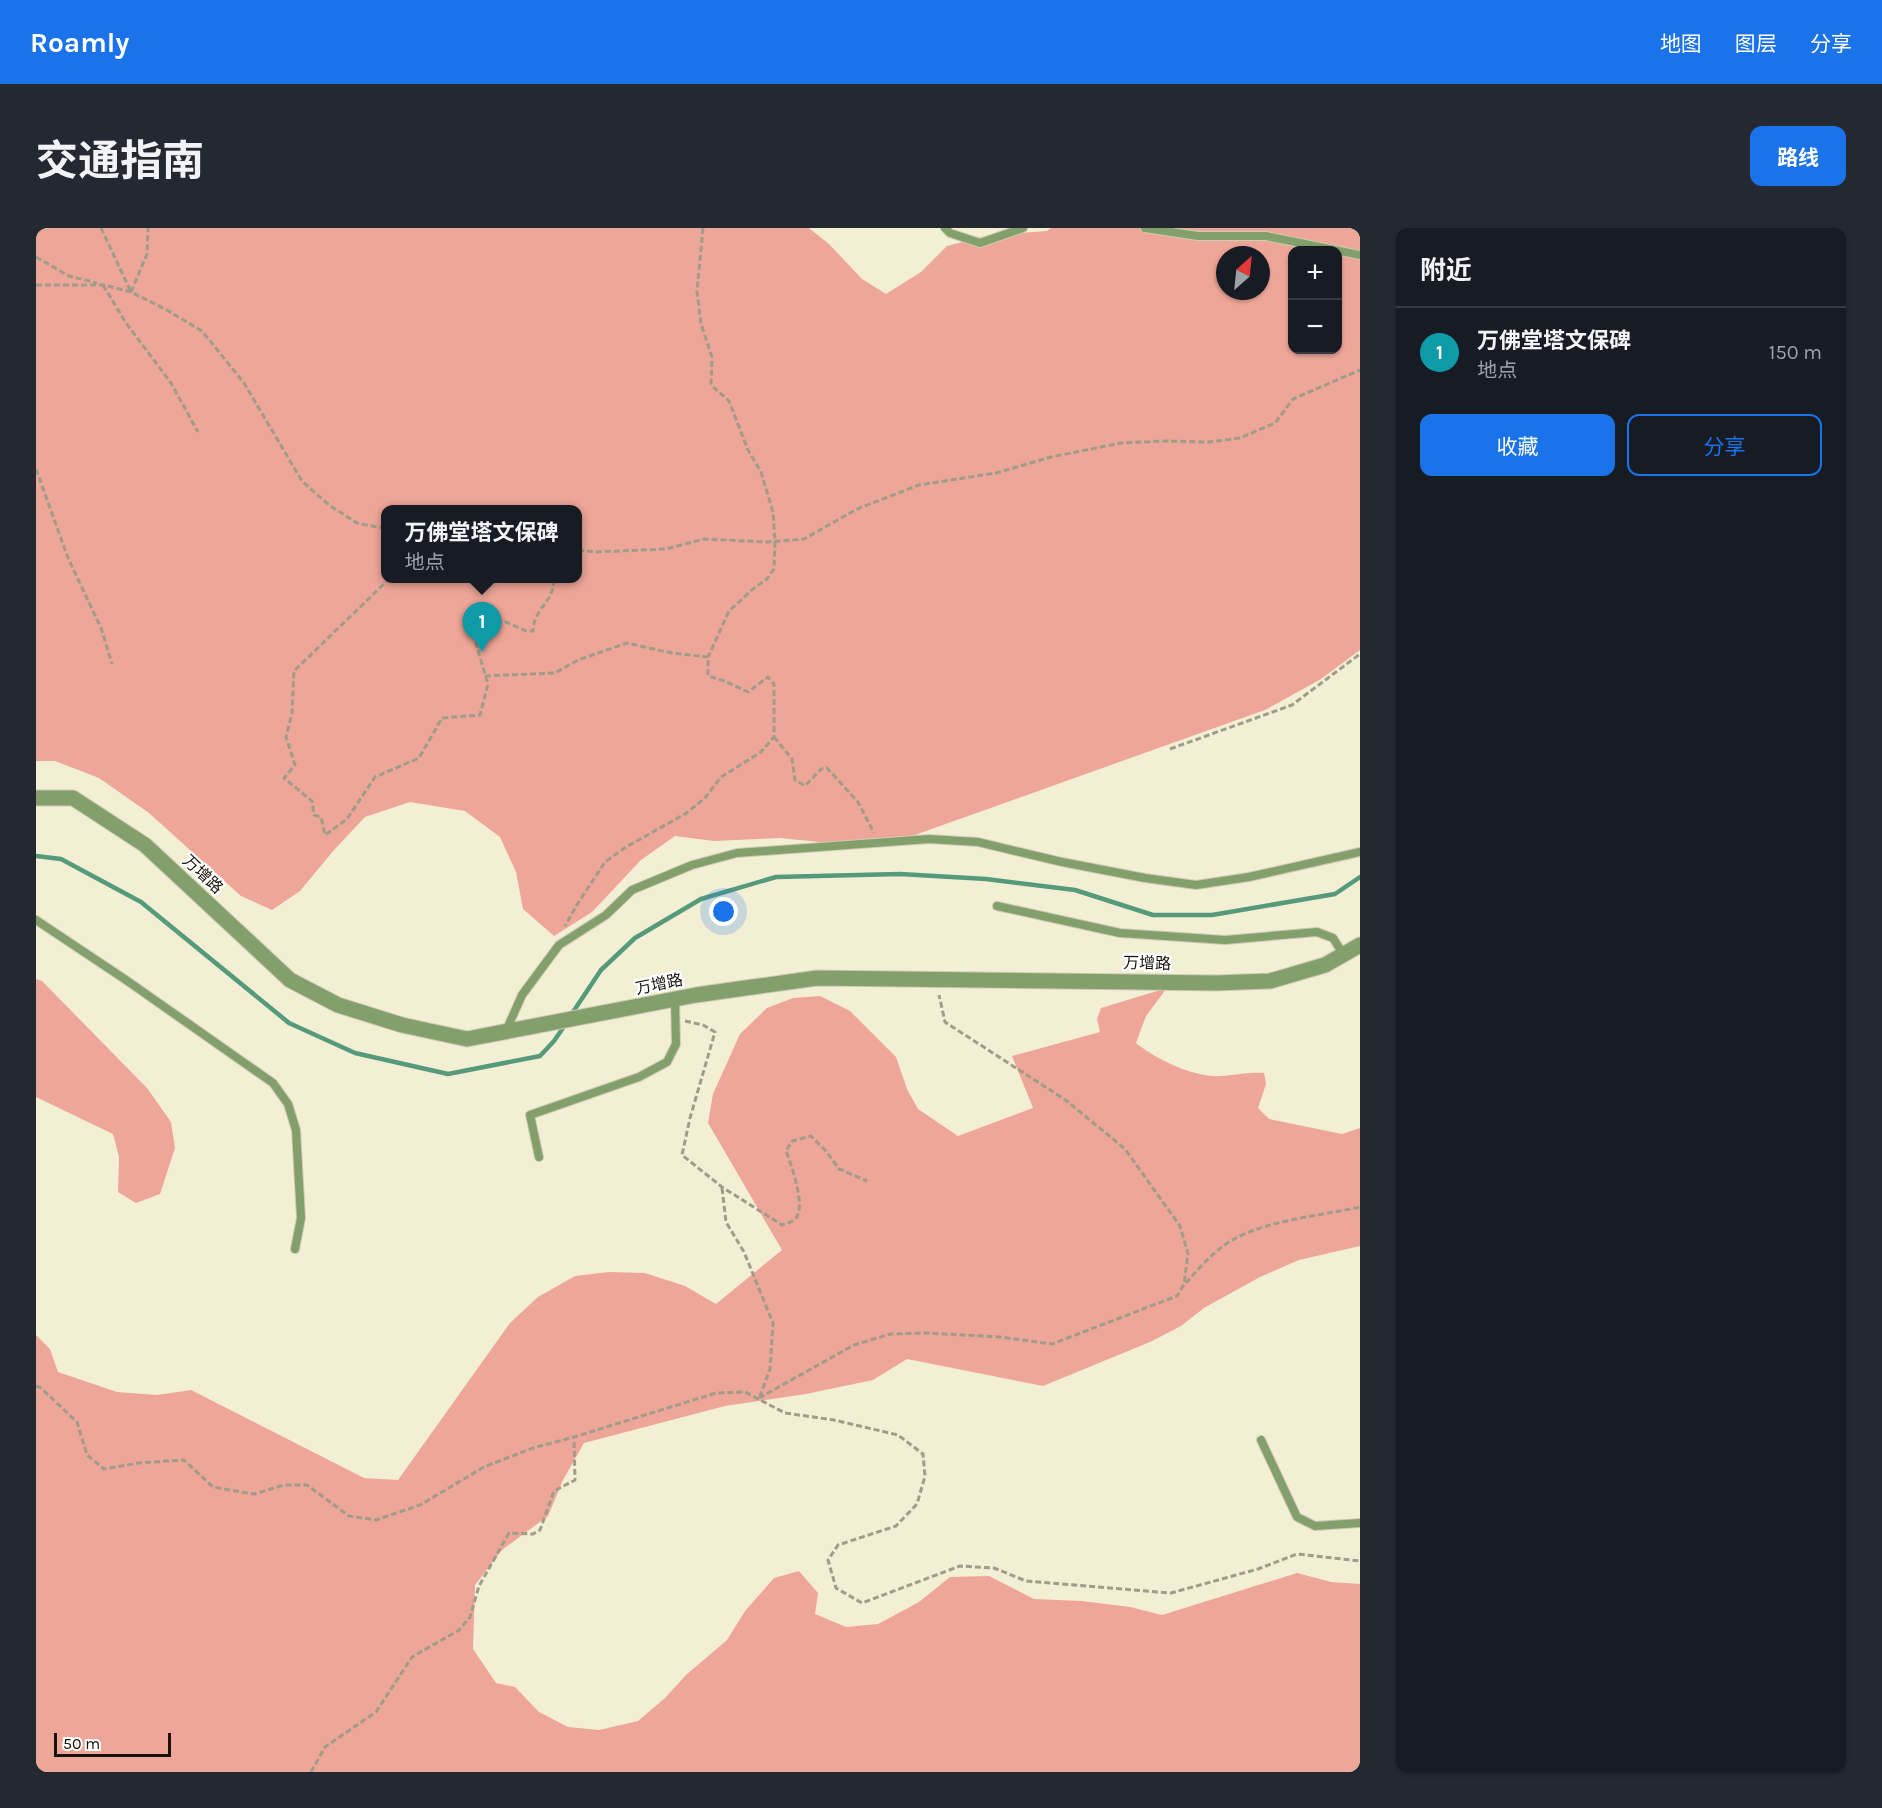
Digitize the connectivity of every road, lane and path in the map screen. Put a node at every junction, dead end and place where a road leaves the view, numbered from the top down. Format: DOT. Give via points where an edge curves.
graph roads {
  1 [pos="101,228"];
  2 [pos="148,228"];
  3 [pos="703,228"];
  4 [pos="945,228"];
  5 [pos="1023,228"];
  6 [pos="1145,228"];
  7 [pos="1360,255"];
  8 [pos="36,257"];
  9 [pos="36,285"];
  10 [pos="104,285"];
  11 [pos="130,292"];
  12 [pos="1360,370"];
  13 [pos="198,432"];
  14 [pos="36,469"];
  15 [pos="381,528"];
  16 [pos="775,541"];
  17 [pos="582,550"];
  18 [pos="386,583"];
  19 [pos="554,583"];
  20 [pos="1360,654"];
  21 [pos="708,657"];
  22 [pos="112,664"];
  23 [pos="485,676"];
  24 [pos="774,737"];
  25 [pos="1170,749"];
  26 [pos="36,798"];
  27 [pos="880,843"];
  28 [pos="1360,852"];
  29 [pos="997,906"];
  30 [pos="36,920"];
  31 [pos="559,945"];
  32 [pos="1360,945"];
  33 [pos="1343,954"];
  34 [pos="936,979"];
  35 [pos="675,999"];
  36 [pos="675,1019"];
  37 [pos="506,1031"];
  38 [pos="539,1157"];
  39 [pos="867,1181"];
  40 [pos="722,1187"];
  41 [pos="1360,1207"];
  42 [pos="295,1250"];
  43 [pos="1184,1284"];
  44 [pos="36,1386"];
  45 [pos="759,1398"];
  46 [pos="574,1437"];
  47 [pos="1261,1440"];
  48 [pos="1360,1523"];
  49 [pos="1360,1561"];
  50 [pos="311,1772"];
  1 -- 11 [label="path"];
  2 -- 11 [label="path" via="147,254"];
  3 -- 16 [label="path" via="697,291 701,324 712,357 711,385 729,401 761,472 773,512"];
  4 -- 5 [label="lane" via="980,243"];
  6 -- 7 [label="lane" via="1198,236 1266,236"];
  8 -- 10 [label="path" via="69,276"];
  9 -- 10 [label="path"];
  10 -- 11 [label="path"];
  10 -- 13 [label="path" via="126,323 171,383"];
  11 -- 15 [label="path" via="202,331 244,383 302,481 357,523"];
  12 -- 16 [label="path" via="1293,399 1275,423 1240,438 1121,443 996,473 919,484 857,508 804,538"];
  14 -- 22 [label="path"];
  16 -- 17 [label="path" via="704,539 666,549"];
  16 -- 21 [label="path" via="774,569 729,611"];
  18 -- 23 [label="path" via="294,671 292,713 286,737 295,765 284,778 312,801 314,815 321,817 325,835 347,819 375,777 419,758 442,718 480,715 488,684"];
  19 -- 23 [label="path" via="552,596 534,619 533,631 506,622 491,622 481,630 476,644"];
  20 -- 25 [label="path" via="1292,705"];
  21 -- 23 [label="path" via="627,643 578,660 555,673"];
  21 -- 24 [label="path" via="708,676 748,692 768,677 774,684"];
  24 -- 27 [label="path" via="792,759 795,780 805,786 820,769 827,768 858,802"];
  24 -- 31 [label="path" via="761,752 721,777 686,814 604,862 567,920"];
  26 -- 37 [label="street, 万增路" via="74,798 145,845 290,980 338,1005 402,1025 467,1039"];
  27 -- 28 [label="lane" via="929,839 978,842 1062,862 1196,885"];
  27 -- 31 [label="lane" via="737,853 692,865 632,890 606,915"];
  29 -- 33 [label="lane" via="1119,933 1225,940 1317,932 1333,938"];
  30 -- 42 [label="lane" via="273,1083 288,1104 296,1130 301,1218"];
  31 -- 37 [label="lane" via="522,995"];
  32 -- 33 [label="street, 万增路"];
  33 -- 34 [label="street, 万增路" via="1325,965 1270,981"];
  34 -- 35 [label="street, 万增路" via="817,978"];
  34 -- 43 [label="path" via="945,1022 1067,1101 1125,1149 1180,1226 1188,1254"];
  35 -- 36 [label="lane"];
  35 -- 37 [label="street, 万增路"];
  36 -- 38 [label="lane" via="676,1044 667,1062 639,1077 530,1115"];
  36 -- 40 [label="path" via="715,1032 682,1155"];
  39 -- 40 [label="path" via="839,1169 811,1136 792,1141 786,1150 798,1190 800,1209 795,1219 782,1225"];
  40 -- 45 [label="path" via="726,1222 744,1252 773,1323 770,1369"];
  41 -- 43 [label="path" via="1273,1225 1238,1237 1209,1257"];
  43 -- 45 [label="path" via="1177,1296 1052,1344 1000,1337 890,1334 854,1345"];
  44 -- 46 [label="path" via="76,1422 87,1455 104,1470 184,1460 213,1487 254,1494 284,1485 307,1485 349,1516 376,1520 420,1505 484,1467"];
  45 -- 46 [label="path" via="745,1392 716,1393"];
  45 -- 49 [label="path" via="784,1413 834,1419 898,1435 923,1454 925,1476 917,1504 896,1526 838,1545 828,1560 836,1588 862,1603 960,1566 994,1568 1026,1581 1171,1593 1297,1554"];
  46 -- 50 [label="path" via="574,1480 554,1491 540,1530 533,1534 509,1533 479,1587 470,1617 459,1630 412,1657 376,1712 325,1748"];
  47 -- 48 [label="lane" via="1297,1517 1315,1526"];
}
